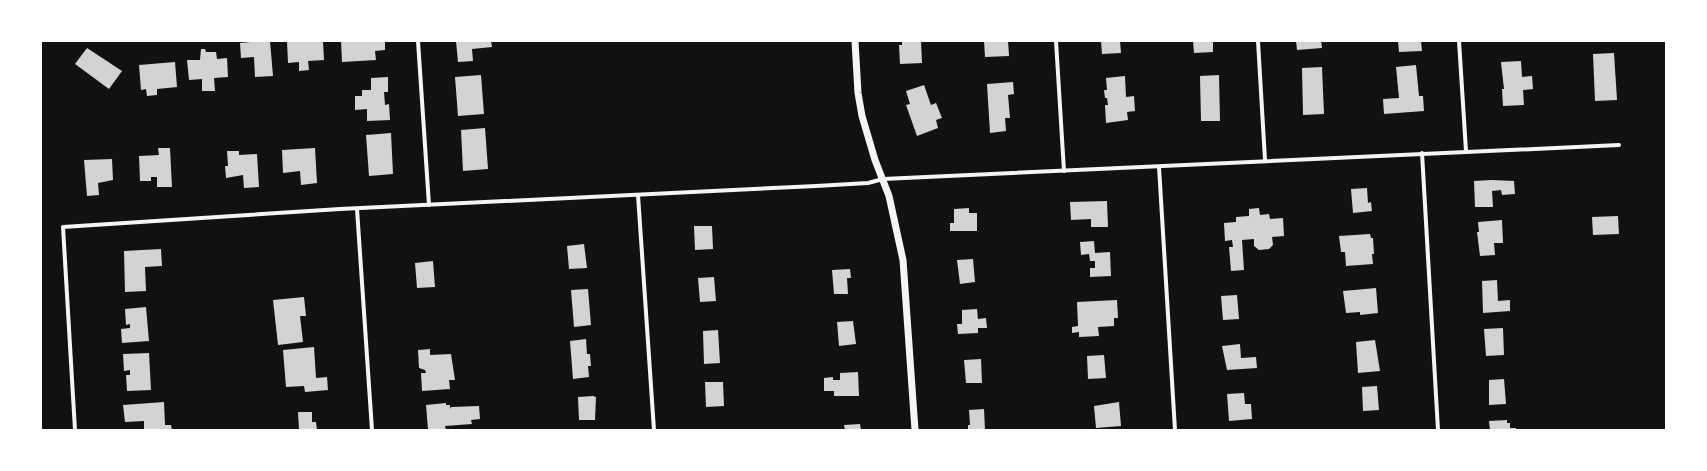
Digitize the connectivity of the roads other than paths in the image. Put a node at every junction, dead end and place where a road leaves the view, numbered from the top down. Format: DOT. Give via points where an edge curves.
graph roads {
  1 [pos="418,41"];
  2 [pos="855,41"];
  3 [pos="1056,41"];
  4 [pos="1258,41"];
  5 [pos="1459,41"];
  6 [pos="1619,145"];
  7 [pos="1466,151"];
  8 [pos="1422,153"];
  9 [pos="1265,160"];
  10 [pos="1159,167"];
  11 [pos="1064,171"];
  12 [pos="883,179"];
  13 [pos="638,195"];
  14 [pos="430,205"];
  15 [pos="357,209"];
  16 [pos="75,430"];
  17 [pos="372,430"];
  18 [pos="654,430"];
  19 [pos="915,430"];
  20 [pos="1175,430"];
  21 [pos="1438,430"];
  1 -- 14 [label="street"];
  2 -- 12 [label="street" via="862,116"];
  3 -- 11 [label="street"];
  4 -- 9 [label="street"];
  5 -- 7 [label="street"];
  6 -- 7 [label="street"];
  7 -- 8 [label="street"];
  8 -- 9 [label="street"];
  8 -- 21 [label="street"];
  9 -- 10 [label="street"];
  10 -- 11 [label="street"];
  10 -- 20 [label="street"];
  11 -- 12 [label="street"];
  12 -- 13 [label="street" via="868,183"];
  12 -- 19 [label="street" via="903,260"];
  13 -- 14 [label="street"];
  13 -- 18 [label="street"];
  14 -- 15 [label="street"];
  15 -- 16 [label="street" via="63,227"];
  15 -- 17 [label="street"];
}
